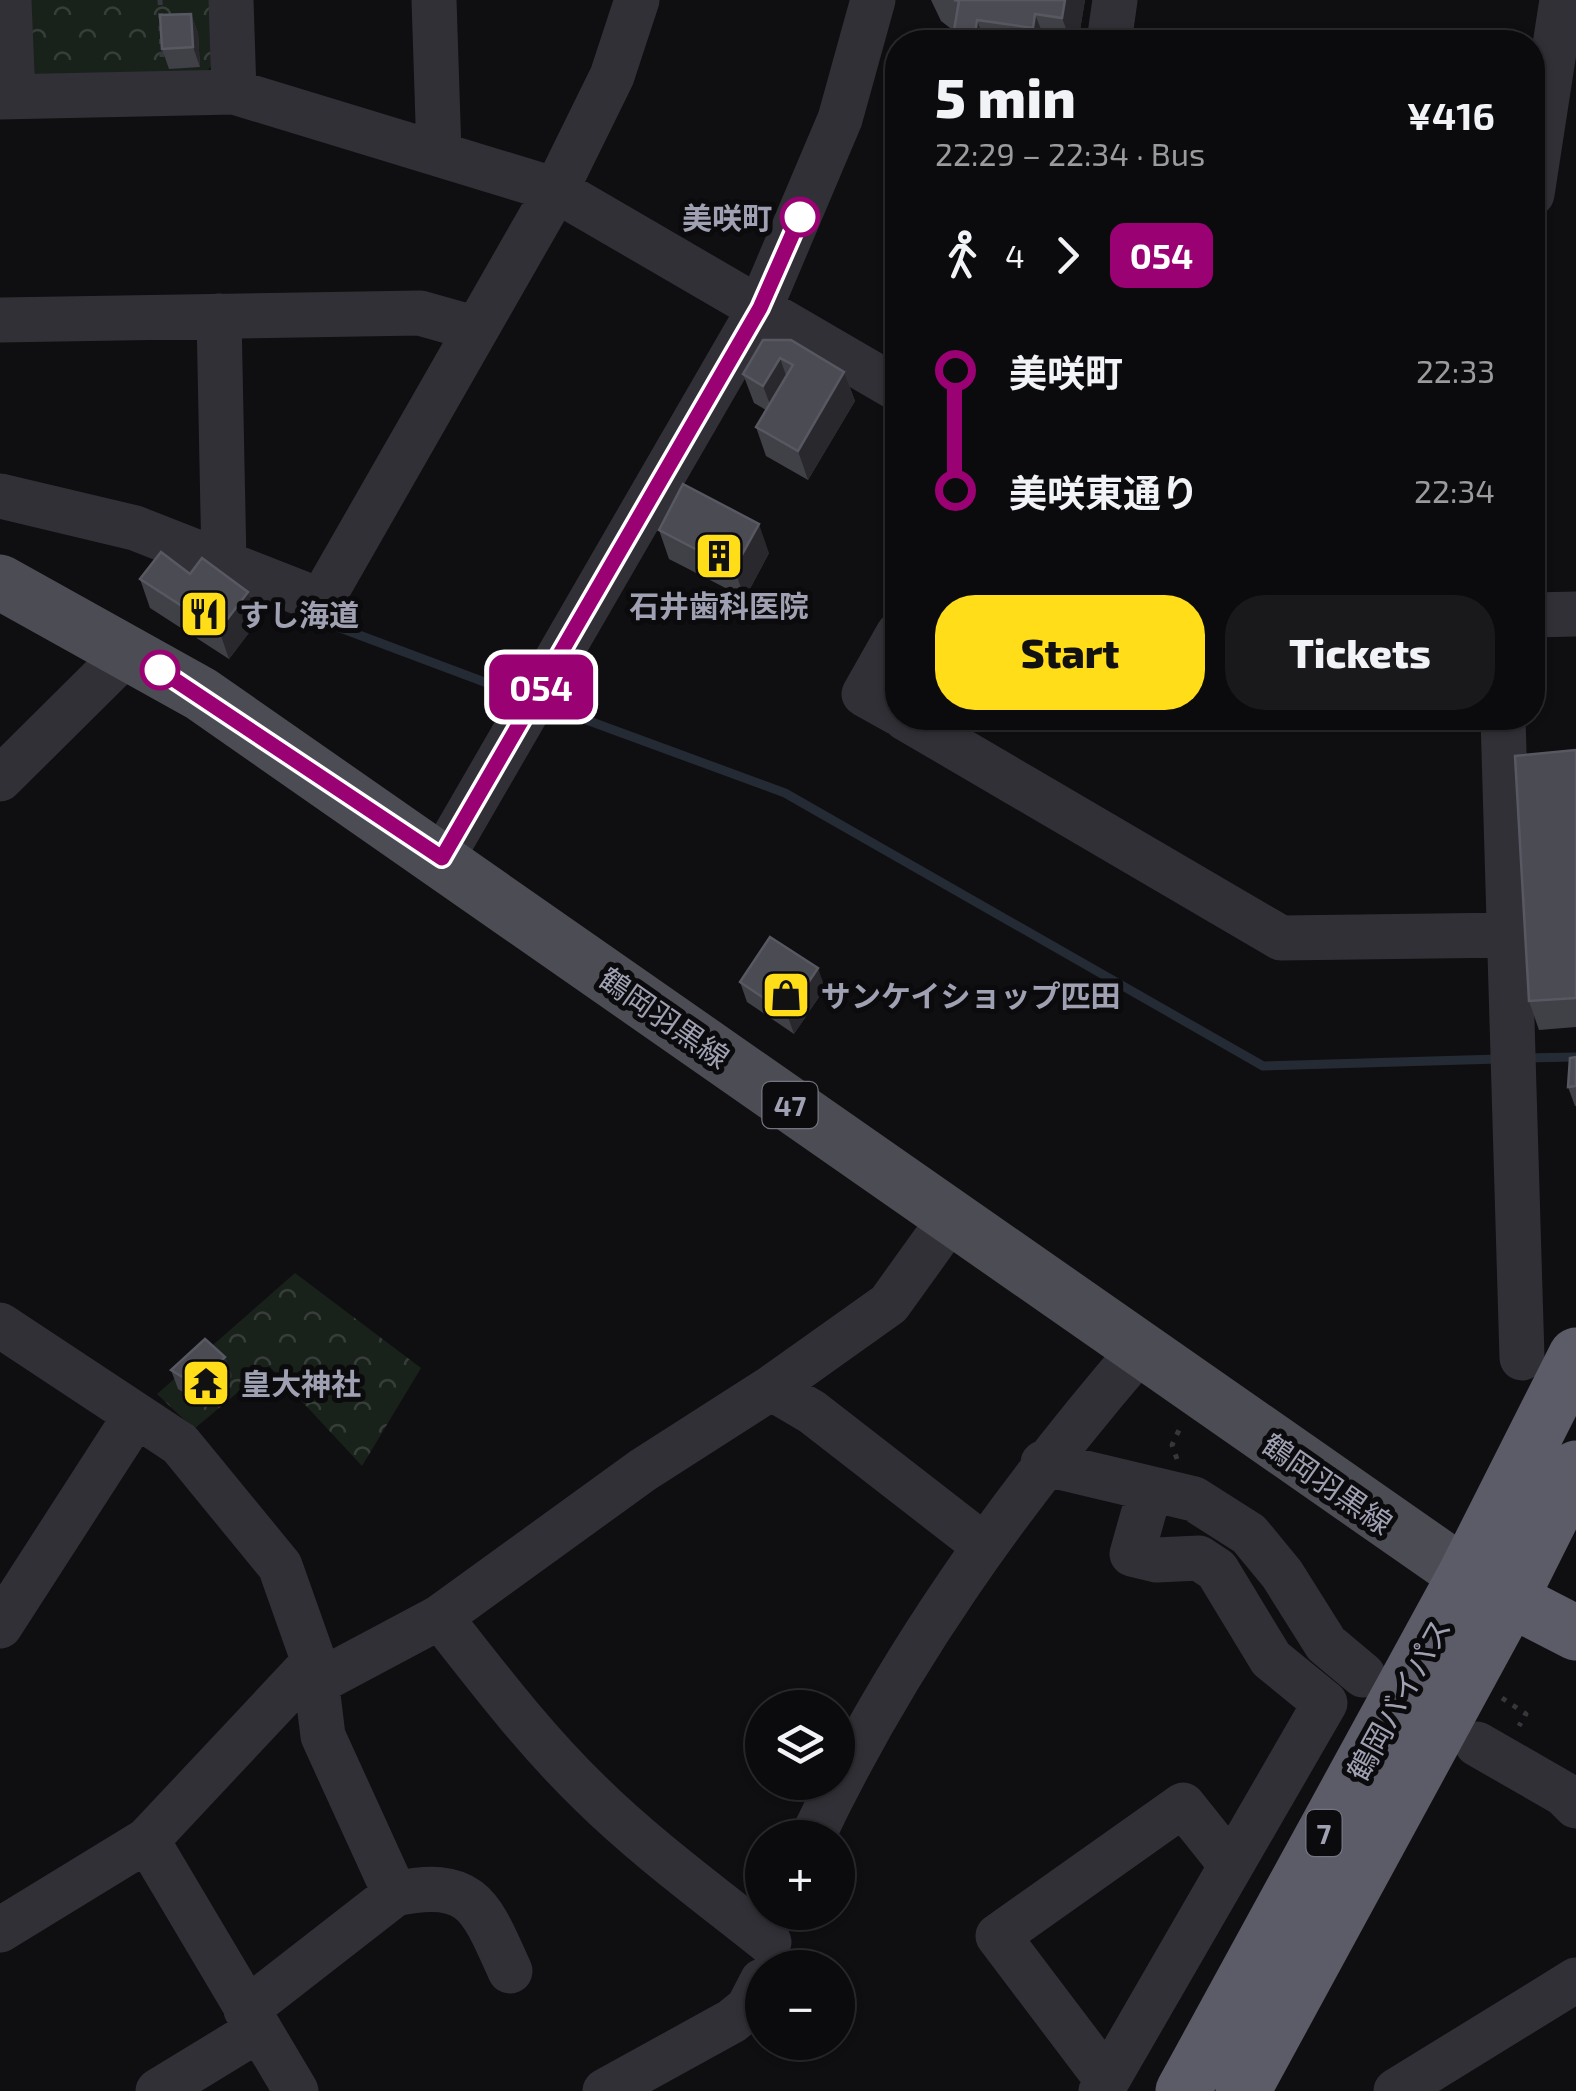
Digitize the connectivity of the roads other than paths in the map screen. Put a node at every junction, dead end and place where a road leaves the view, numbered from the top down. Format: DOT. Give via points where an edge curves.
graph roads {
  1 [pos="10,0"];
  2 [pos="231,0"];
  3 [pos="434,0"];
  4 [pos="637,0"];
  5 [pos="872,0"];
  6 [pos="1116,0"];
  7 [pos="1562,0"];
  8 [pos="1111,30"];
  9 [pos="234,92"];
  10 [pos="6,97"];
  11 [pos="1545,108"];
  12 [pos="438,153"];
  13 [pos="556,190"];
  14 [pos="760,308"];
  15 [pos="218,316"];
  16 [pos="0,320"];
  17 [pos="473,328"];
  18 [pos="885,382"];
  19 [pos="0,496"];
  20 [pos="224,562"];
  21 [pos="0,582"];
  22 [pos="1576,614"];
  23 [pos="1545,615"];
  24 [pos="128,652"];
  25 [pos="885,657"];
  26 [pos="885,706"];
  27 [pos="926,730"];
  28 [pos="1502,730"];
  29 [pos="0,779"];
  30 [pos="442,858"];
  31 [pos="1511,935"];
  32 [pos="950,1219"];
  33 [pos="0,1326"];
  34 [pos="1139,1351"];
  35 [pos="1576,1355"];
  36 [pos="1522,1358"];
  37 [pos="771,1388"];
  38 [pos="136,1415"];
  39 [pos="1042,1463"];
  40 [pos="1576,1468"];
  41 [pos="1150,1490"];
  42 [pos="982,1544"];
  43 [pos="1487,1588"];
  44 [pos="440,1618"];
  45 [pos="0,1626"];
  46 [pos="1576,1633"];
  47 [pos="316,1672"];
  48 [pos="1363,1676"];
  49 [pos="1496,1738"];
  50 [pos="1576,1806"];
  51 [pos="821,1820"];
  52 [pos="147,1840"];
  53 [pos="1231,1865"];
  54 [pos="394,1894"];
  55 [pos="0,1930"];
  56 [pos="769,1950"];
  57 [pos="510,1971"];
  58 [pos="1576,1980"];
  59 [pos="745,2010"];
  60 [pos="252,2020"];
  61 [pos="1104,2086"];
  62 [pos="158,2091"];
  63 [pos="296,2091"];
  64 [pos="605,2091"];
  65 [pos="1183,2091"];
  66 [pos="1243,2091"];
  67 [pos="1396,2091"];
  1 -- 10 [label="street"];
  2 -- 9 [label="street"];
  3 -- 12 [label="street"];
  4 -- 13 [label="street" via="612,76"];
  5 -- 14 [label="street" via="840,119"];
  6 -- 8 [label="street"];
  7 -- 11 [label="street"];
  9 -- 10 [label="street"];
  9 -- 12 [label="street"];
  12 -- 13 [label="street"];
  13 -- 14 [label="street"];
  13 -- 17 [label="street"];
  14 -- 18 [label="street"];
  14 -- 30 [label="street"];
  15 -- 16 [label="street"];
  15 -- 17 [label="street" via="420,312"];
  15 -- 20 [label="street"];
  17 -- 20 [label="street" via="321,601"];
  19 -- 20 [label="street" via="136,528"];
  21 -- 24 [label="main road, 鶴岡羽黒線 / 47"];
  22 -- 23 [label="street"];
  24 -- 29 [label="street"];
  24 -- 30 [label="main road, 鶴岡羽黒線 / 47"];
  25 -- 26 [label="street" via="864,694"];
  27 -- 31 [label="street" via="1281,938"];
  28 -- 31 [label="street"];
  30 -- 32 [label="main road, 鶴岡羽黒線 / 47"];
  31 -- 36 [label="street"];
  32 -- 34 [label="main road, 鶴岡羽黒線 / 47"];
  32 -- 37 [label="street" via="889,1304"];
  33 -- 38 [label="street"];
  34 -- 39 [label="street"];
  34 -- 43 [label="main road, 鶴岡羽黒線 / 47"];
  35 -- 43 [label="highway, 鶴岡バイパス / 7"];
  37 -- 42 [label="street" via="812,1412"];
  37 -- 44 [label="street" via="643,1470"];
  38 -- 45 [label="street"];
  38 -- 47 [label="street" via="180,1444 280,1566"];
  39 -- 41 [label="street"];
  39 -- 42 [label="street"];
  40 -- 43 [label="highway, 鶴岡バイパス / 7"];
  41 -- 48 [label="street" via="1194,1499 1248,1534 1326,1644"];
  41 -- 53 [label="street" via="1132,1554 1199,1558 1217,1570 1271,1659 1325,1703"];
  42 -- 51 [label="street" via="857,1743"];
  43 -- 46 [label="highway"];
  43 -- 65 [label="highway, 鶴岡バイパス / 7"];
  43 -- 66 [label="highway, 鶴岡バイパス / 7"];
  44 -- 47 [label="street"];
  44 -- 56 [label="street" via="588,1792"];
  47 -- 52 [label="street"];
  47 -- 54 [label="street" via="323,1736"];
  49 -- 50 [label="street"];
  52 -- 55 [label="street"];
  52 -- 60 [label="street"];
  53 -- 61 [label="street"];
  53 -- 61 [label="street" via="1183,1805 998,1936"];
  54 -- 57 [label="street" via="460,1891 486,1917"];
  54 -- 60 [label="street"];
  58 -- 67 [label="street"];
  59 -- 64 [label="street"];
  60 -- 62 [label="street"];
  60 -- 63 [label="street"];
}
